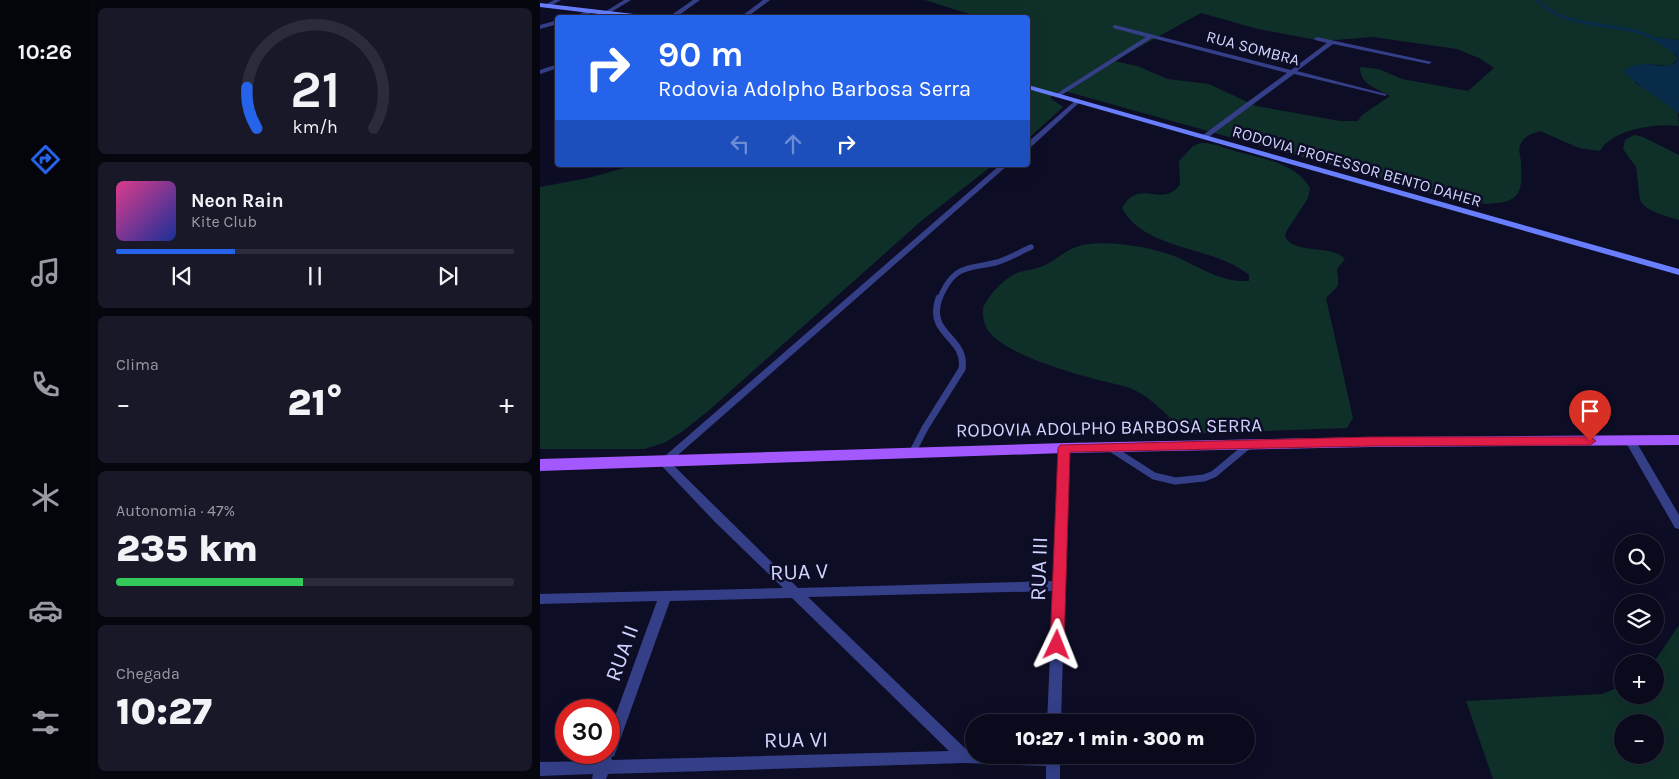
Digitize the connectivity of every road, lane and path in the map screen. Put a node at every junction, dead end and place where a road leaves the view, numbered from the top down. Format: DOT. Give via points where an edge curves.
graph roads {
  1 [pos="558,0"];
  2 [pos="628,0"];
  3 [pos="697,0"];
  4 [pos="767,0"];
  5 [pos="540,5"];
  6 [pos="547,6"];
  7 [pos="592,11"];
  8 [pos="606,13"];
  9 [pos="581,15"];
  10 [pos="624,15"];
  11 [pos="674,15"];
  12 [pos="746,15"];
  13 [pos="555,23"];
  14 [pos="1115,27"];
  15 [pos="540,28"];
  16 [pos="1151,36"];
  17 [pos="1317,39"];
  18 [pos="1332,42"];
  19 [pos="1428,62"];
  20 [pos="555,67"];
  21 [pos="540,72"];
  22 [pos="1293,73"];
  23 [pos="1030,88"];
  24 [pos="1058,95"];
  25 [pos="1384,95"];
  26 [pos="1078,101"];
  27 [pos="1206,137"];
  28 [pos="1030,143"];
  29 [pos="1002,167"];
  30 [pos="1031,247"];
  31 [pos="1679,272"];
  32 [pos="1679,440"];
  33 [pos="1630,441"];
  34 [pos="1250,444"];
  35 [pos="1109,447"];
  36 [pos="1064,448"];
  37 [pos="912,453"];
  38 [pos="663,462"];
  39 [pos="540,465"];
  40 [pos="1679,525"];
  41 [pos="1059,586"];
  42 [pos="793,592"];
  43 [pos="665,597"];
  44 [pos="540,599"];
  45 [pos="1054,714"];
  46 [pos="620,721"];
  47 [pos="965,757"];
  48 [pos="620,762"];
  49 [pos="586,764"];
  50 [pos="1053,764"];
  51 [pos="540,769"];
  52 [pos="1053,779"];
  1 -- 6 [label="street"];
  2 -- 8 [label="street"];
  3 -- 11 [label="street"];
  4 -- 12 [label="street"];
  5 -- 6 [label="street"];
  6 -- 7 [label="street"];
  7 -- 8 [label="street"];
  7 -- 9 [label="street"];
  8 -- 10 [label="street"];
  13 -- 15 [label="street"];
  14 -- 16 [label="street, RUA SOMBRA"];
  16 -- 22 [label="street, RUA SOMBRA"];
  16 -- 24 [label="street"];
  17 -- 18 [label="street"];
  18 -- 19 [label="street"];
  18 -- 22 [label="street"];
  20 -- 21 [label="street"];
  22 -- 25 [label="street, RUA SOMBRA"];
  22 -- 27 [label="street"];
  23 -- 24 [label="street, RODOVIA PROFESSOR BENTO DAHER"];
  24 -- 26 [label="street, RODOVIA PROFESSOR BENTO DAHER"];
  26 -- 27 [label="street, RODOVIA PROFESSOR BENTO DAHER"];
  26 -- 28 [label="street"];
  27 -- 31 [label="street, RODOVIA PROFESSOR BENTO DAHER"];
  29 -- 38 [label="street"];
  30 -- 37 [label="lane" via="999,262 964,268 942,292 937,302 938,323 965,361"];
  32 -- 33 [label="main road, RODOVIA ADOLPHO BARBOSA SERRA"];
  33 -- 34 [label="main road, RODOVIA ADOLPHO BARBOSA SERRA"];
  33 -- 40 [label="street"];
  34 -- 35 [label="main road, RODOVIA ADOLPHO BARBOSA SERRA"];
  34 -- 35 [label="lane" via="1214,474 1174,481 1154,476"];
  35 -- 36 [label="main road, RODOVIA ADOLPHO BARBOSA SERRA"];
  36 -- 37 [label="main road, RODOVIA ADOLPHO BARBOSA SERRA"];
  36 -- 41 [label="street, RUA III"];
  37 -- 38 [label="main road, RODOVIA ADOLPHO BARBOSA SERRA"];
  38 -- 39 [label="main road, RODOVIA ADOLPHO BARBOSA SERRA"];
  38 -- 42 [label="street"];
  41 -- 42 [label="street, RUA V"];
  41 -- 45 [label="street, RUA III"];
  42 -- 43 [label="street, RUA V"];
  42 -- 47 [label="street"];
  43 -- 44 [label="street, RUA V"];
  43 -- 46 [label="street, RUA II"];
  47 -- 48 [label="street, RUA VI"];
  49 -- 51 [label="street, RUA VI"];
  50 -- 52 [label="street"];
}
